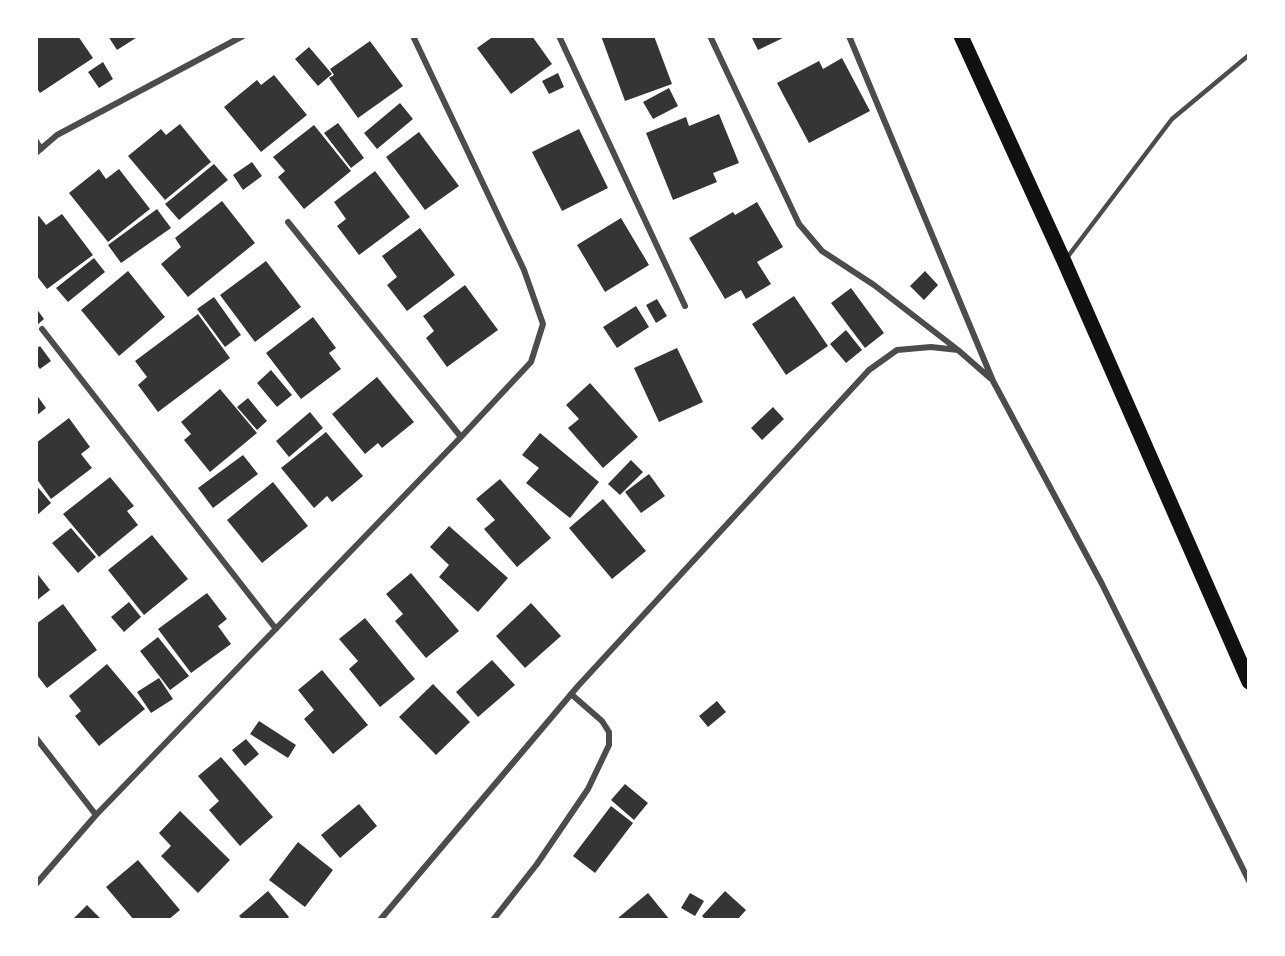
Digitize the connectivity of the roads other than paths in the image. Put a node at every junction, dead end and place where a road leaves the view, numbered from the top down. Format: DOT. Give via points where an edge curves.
graph roads {
  1 [pos="243,36"];
  2 [pos="413,36"];
  3 [pos="559,36"];
  4 [pos="710,36"];
  5 [pos="849,36"];
  6 [pos="961,36"];
  7 [pos="1249,55"];
  8 [pos="36,141"];
  9 [pos="39,151"];
  10 [pos="288,222"];
  11 [pos="1064,261"];
  12 [pos="685,306"];
  13 [pos="42,329"];
  14 [pos="958,350"];
  15 [pos="993,381"];
  16 [pos="461,437"];
  17 [pos="276,629"];
  18 [pos="1249,682"];
  19 [pos="571,694"];
  20 [pos="36,738"];
  21 [pos="96,815"];
  22 [pos="1249,881"];
  23 [pos="36,884"];
  24 [pos="380,920"];
  25 [pos="493,920"];
  1 -- 9 [label="street" via="57,135"];
  2 -- 16 [label="street" via="525,270 543,324 531,362"];
  3 -- 12 [label="street"];
  4 -- 14 [label="street" via="799,224 822,250"];
  5 -- 15 [label="street"];
  6 -- 11 [label="main road"];
  7 -- 11 [label="lane" via="1172,119"];
  8 -- 9 [label="street"];
  10 -- 16 [label="street"];
  11 -- 18 [label="main road"];
  13 -- 17 [label="street"];
  14 -- 15 [label="street"];
  14 -- 19 [label="street" via="897,350 869,370"];
  15 -- 22 [label="street" via="1102,584"];
  16 -- 17 [label="street"];
  17 -- 21 [label="street"];
  19 -- 24 [label="street"];
  19 -- 25 [label="street" via="602,722 609,732 609,744 588,789"];
  20 -- 21 [label="street"];
  21 -- 23 [label="street"];
}
